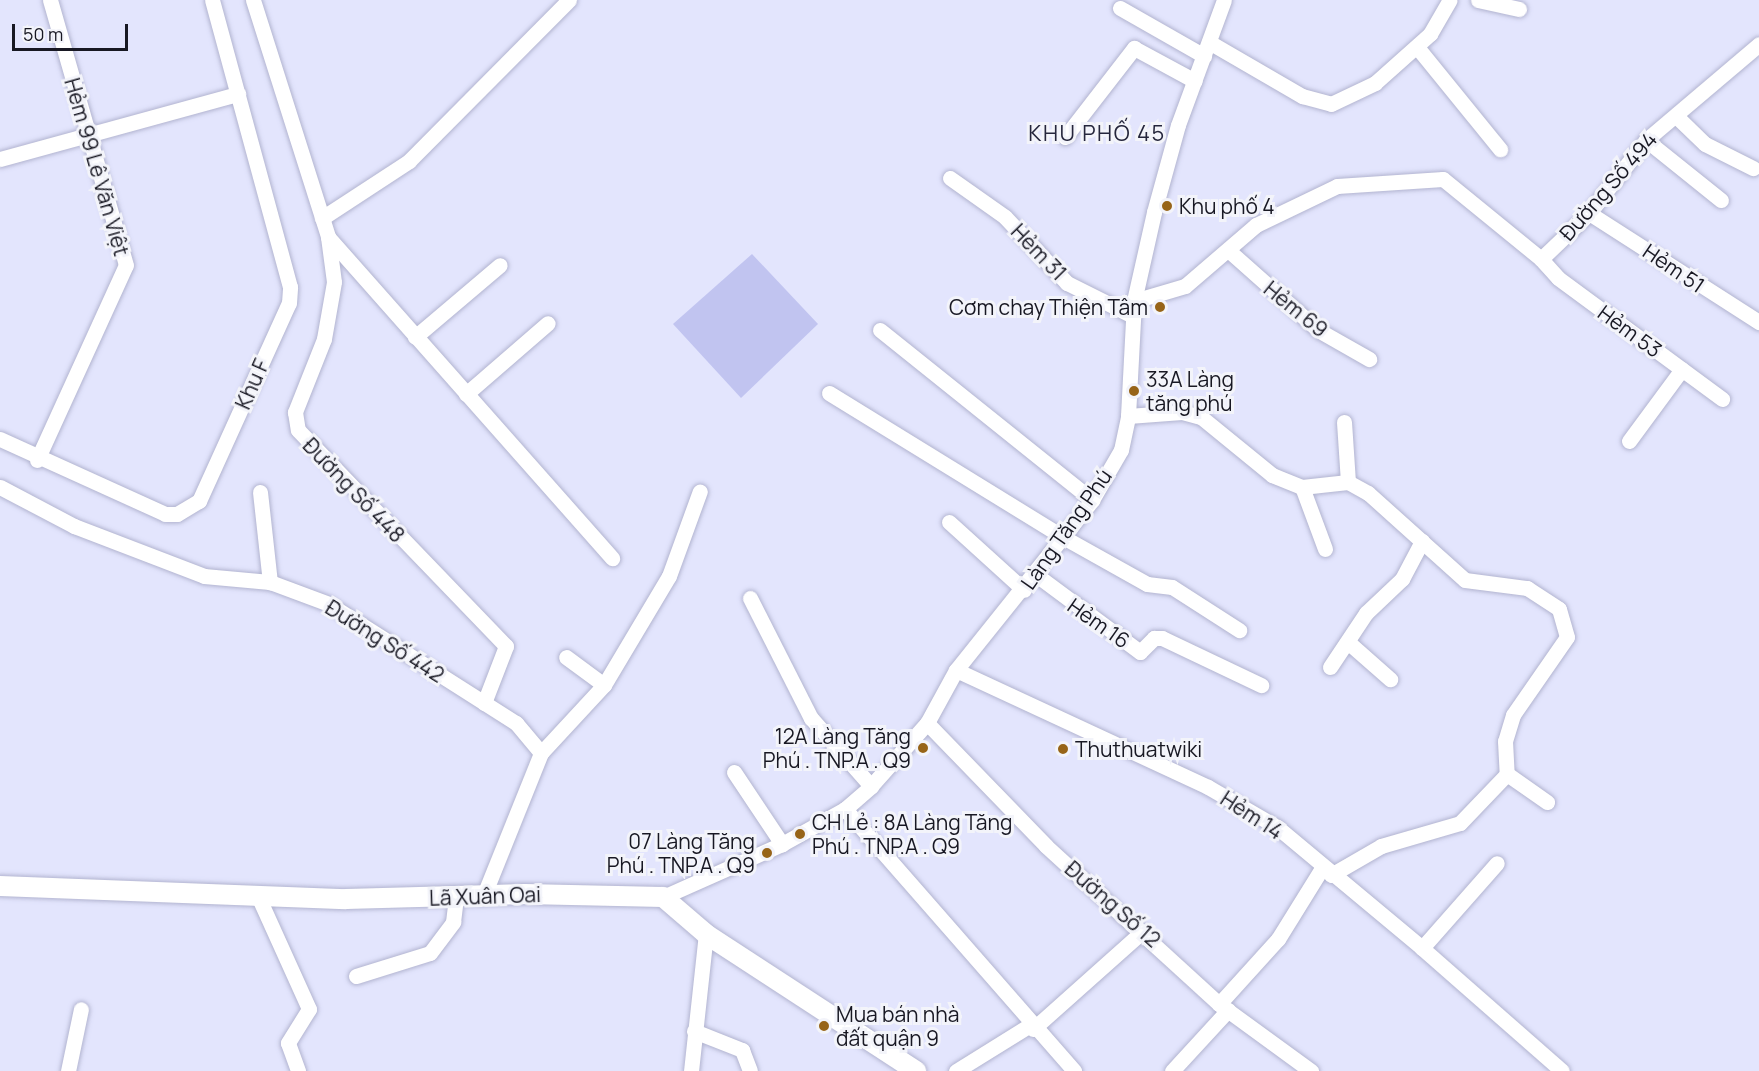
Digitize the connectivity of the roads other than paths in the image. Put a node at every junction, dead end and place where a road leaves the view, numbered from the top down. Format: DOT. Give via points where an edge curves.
graph roads {
  1 [pos="50,0"];
  2 [pos="212,0"];
  3 [pos="253,0"];
  4 [pos="570,0"];
  5 [pos="1224,0"];
  6 [pos="1450,0"];
  7 [pos="1478,0"];
  8 [pos="1120,8"];
  9 [pos="1518,9"];
  10 [pos="1759,44"];
  11 [pos="1417,47"];
  12 [pos="1206,49"];
  13 [pos="1195,81"];
  14 [pos="238,94"];
  15 [pos="1676,116"];
  16 [pos="88,136"];
  17 [pos="1065,137"];
  18 [pos="1646,140"];
  19 [pos="1500,149"];
  20 [pos="0,159"];
  21 [pos="1753,168"];
  22 [pos="950,178"];
  23 [pos="1721,200"];
  24 [pos="1589,213"];
  25 [pos="322,218"];
  26 [pos="328,237"];
  27 [pos="1228,250"];
  28 [pos="1541,259"];
  29 [pos="500,265"];
  30 [pos="1134,309"];
  31 [pos="1759,322"];
  32 [pos="548,324"];
  33 [pos="880,330"];
  34 [pos="415,337"];
  35 [pos="1369,359"];
  36 [pos="1682,369"];
  37 [pos="829,393"];
  38 [pos="466,394"];
  39 [pos="1722,399"];
  40 [pos="1128,416"];
  41 [pos="1344,422"];
  42 [pos="0,439"];
  43 [pos="1629,441"];
  44 [pos="37,460"];
  45 [pos="1348,482"];
  46 [pos="0,487"];
  47 [pos="1302,487"];
  48 [pos="700,491"];
  49 [pos="260,492"];
  50 [pos="1092,500"];
  51 [pos="949,522"];
  52 [pos="1063,537"];
  53 [pos="1422,541"];
  54 [pos="1325,549"];
  55 [pos="612,558"];
  56 [pos="1035,574"];
  57 [pos="270,582"];
  58 [pos="1024,590"];
  59 [pos="750,598"];
  60 [pos="1239,630"];
  61 [pos="1349,643"];
  62 [pos="566,657"];
  63 [pos="1330,667"];
  64 [pos="956,670"];
  65 [pos="1390,679"];
  66 [pos="604,685"];
  67 [pos="1262,685"];
  68 [pos="484,703"];
  69 [pos="927,723"];
  70 [pos="541,753"];
  71 [pos="734,772"];
  72 [pos="1507,774"];
  73 [pos="871,786"];
  74 [pos="1547,802"];
  75 [pos="845,809"];
  76 [pos="782,844"];
  77 [pos="1497,863"];
  78 [pos="1327,871"];
  79 [pos="0,886"];
  80 [pos="484,895"];
  81 [pos="258,896"];
  82 [pos="456,897"];
  83 [pos="663,897"];
  84 [pos="1143,931"];
  85 [pos="706,934"];
  86 [pos="1422,948"];
  87 [pos="356,976"];
  88 [pos="1224,1007"];
  89 [pos="81,1009"];
  90 [pos="1031,1027"];
  91 [pos="694,1031"];
  92 [pos="68,1071"];
  93 [pos="298,1071"];
  94 [pos="691,1071"];
  95 [pos="750,1071"];
  96 [pos="916,1071"];
  97 [pos="956,1071"];
  98 [pos="1074,1071"];
  99 [pos="1172,1071"];
  100 [pos="1311,1071"];
  101 [pos="1562,1071"];
  1 -- 16 [label="street, Hẻm 99 Lê Văn Việt"];
  2 -- 14 [label="street, Khu F"];
  3 -- 25 [label="street, Đường Số 448"];
  4 -- 25 [label="street" via="409,161"];
  5 -- 12 [label="street, Làng Tăng Phú"];
  6 -- 11 [label="street"];
  7 -- 9 [label="street"];
  8 -- 12 [label="street"];
  10 -- 15 [label="street, Đường Số 494"];
  11 -- 12 [label="street" via="1356,97 1331,104 1302,96"];
  11 -- 19 [label="street"];
  12 -- 13 [label="street, Làng Tăng Phú"];
  13 -- 17 [label="street" via="1134,48"];
  13 -- 30 [label="street, Làng Tăng Phú"];
  14 -- 16 [label="street"];
  14 -- 44 [label="street, Khu F" via="282,256 289,303 199,501 177,514 165,514"];
  15 -- 18 [label="street, Đường Số 494"];
  15 -- 21 [label="street" via="1706,144"];
  16 -- 20 [label="street"];
  16 -- 44 [label="street, Hẻm 99 Lê Văn Việt" via="126,265"];
  18 -- 23 [label="street"];
  18 -- 24 [label="street, Đường Số 494"];
  22 -- 30 [label="street, Hẻm 31" via="1005,217 1067,283"];
  24 -- 28 [label="street, Đường Số 494"];
  24 -- 31 [label="street, Hẻm 51"];
  25 -- 26 [label="street, Đường Số 448"];
  26 -- 34 [label="street"];
  26 -- 68 [label="street, Đường Số 448" via="334,282 324,339 295,412 298,430 506,646"];
  27 -- 28 [label="street" via="1256,225 1299,200 1337,186 1416,178 1443,179 1460,188"];
  27 -- 30 [label="street" via="1185,286"];
  27 -- 35 [label="street, Hẻm 69" via="1318,330"];
  28 -- 36 [label="street, Hẻm 53" via="1558,278"];
  29 -- 34 [label="street"];
  30 -- 40 [label="street, Làng Tăng Phú"];
  32 -- 38 [label="street"];
  33 -- 50 [label="street"];
  34 -- 38 [label="street"];
  36 -- 39 [label="street, Hẻm 53"];
  36 -- 43 [label="street"];
  37 -- 52 [label="street"];
  38 -- 55 [label="street"];
  40 -- 47 [label="street" via="1182,412 1201,417 1272,475"];
  40 -- 50 [label="street, Làng Tăng Phú" via="1121,450"];
  41 -- 45 [label="street"];
  42 -- 44 [label="street, Khu F"];
  45 -- 47 [label="street"];
  45 -- 53 [label="street" via="1368,493"];
  46 -- 57 [label="street, Đường Số 442" via="75,526 204,576"];
  47 -- 54 [label="street"];
  48 -- 66 [label="street" via="669,576"];
  49 -- 57 [label="street"];
  50 -- 52 [label="street, Làng Tăng Phú"];
  51 -- 58 [label="street"];
  52 -- 56 [label="street, Làng Tăng Phú"];
  52 -- 60 [label="street" via="1147,584 1172,587"];
  53 -- 61 [label="street" via="1402,579 1366,613"];
  53 -- 72 [label="street" via="1465,580 1527,588 1559,609 1567,621 1567,637 1506,728"];
  56 -- 58 [label="street, Làng Tăng Phú"];
  56 -- 67 [label="street, Hẻm 16" via="1140,652 1155,638 1162,638"];
  57 -- 68 [label="street, Đường Số 442" via="329,604"];
  58 -- 64 [label="street, Làng Tăng Phú"];
  59 -- 73 [label="street" via="811,717"];
  61 -- 63 [label="street"];
  61 -- 65 [label="street"];
  62 -- 66 [label="street"];
  64 -- 69 [label="street, Làng Tăng Phú"];
  64 -- 78 [label="street, Hẻm 14" via="1208,787 1277,827"];
  66 -- 70 [label="street"];
  68 -- 70 [label="street, Đường Số 442" via="516,723"];
  69 -- 73 [label="street, Làng Tăng Phú"];
  69 -- 84 [label="street, Đường Số 12" via="1046,846"];
  70 -- 80 [label="street"];
  71 -- 76 [label="street"];
  72 -- 74 [label="street"];
  72 -- 78 [label="street" via="1460,823 1381,846"];
  73 -- 75 [label="street, Làng Tăng Phú"];
  75 -- 76 [label="street, Làng Tăng Phú"];
  75 -- 90 [label="street"];
  76 -- 83 [label="street, Làng Tăng Phú"];
  77 -- 86 [label="street"];
  78 -- 86 [label="street, Hẻm 14"];
  78 -- 88 [label="street"];
  79 -- 81 [label="main road, Lã Xuân Oai"];
  80 -- 82 [label="main road, Lã Xuân Oai"];
  80 -- 83 [label="main road, Lã Xuân Oai"];
  81 -- 82 [label="main road, Lã Xuân Oai"];
  81 -- 93 [label="street" via="309,1009 288,1043"];
  82 -- 87 [label="street" via="453,922 430,953"];
  83 -- 85 [label="main road"];
  84 -- 88 [label="street, Đường Số 12"];
  84 -- 90 [label="street"];
  85 -- 91 [label="street"];
  85 -- 96 [label="main road"];
  86 -- 101 [label="street, Hẻm 14"];
  88 -- 99 [label="street"];
  88 -- 100 [label="street, Đường Số 12"];
  89 -- 92 [label="street"];
  90 -- 97 [label="street"];
  90 -- 98 [label="street"];
  91 -- 94 [label="street"];
  91 -- 95 [label="street" via="742,1050"];
}
